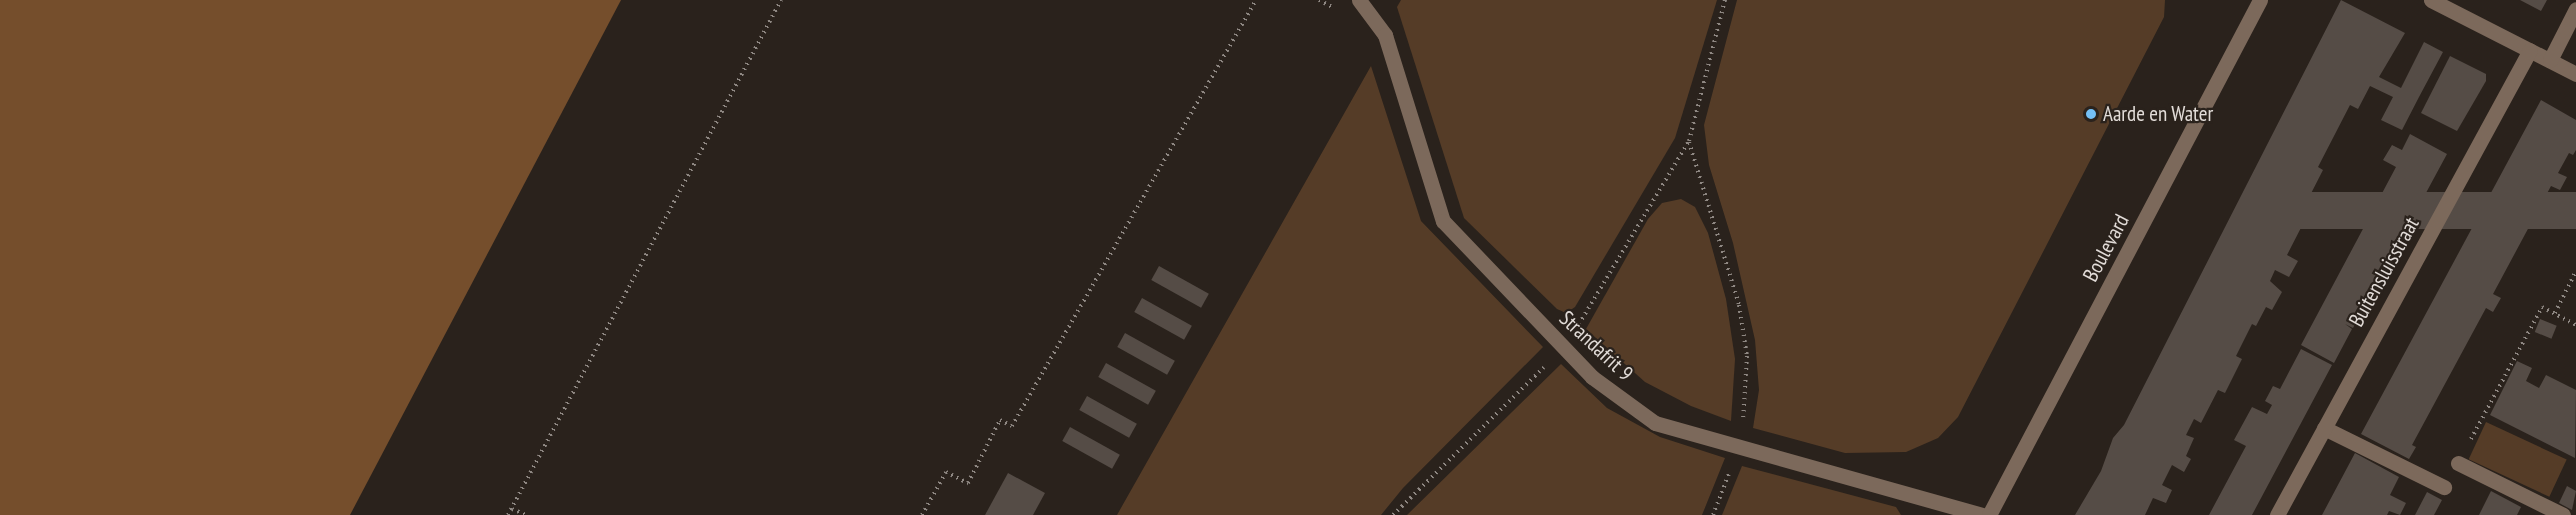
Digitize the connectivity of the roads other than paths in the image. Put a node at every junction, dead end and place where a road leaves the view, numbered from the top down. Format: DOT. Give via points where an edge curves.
graph roads {
  1 [pos="1359,0"];
  2 [pos="2260,0"];
  3 [pos="2431,0"];
  4 [pos="2576,9"];
  5 [pos="2530,50"];
  6 [pos="2550,60"];
  7 [pos="2576,74"];
  8 [pos="2324,428"];
  9 [pos="2458,463"];
  10 [pos="2444,487"];
  11 [pos="1982,515"];
  12 [pos="1989,515"];
  13 [pos="2277,515"];
  14 [pos="2563,515"];
  1 -- 11 [label="street, Strandafrit 9" via="1385,35 1443,221 1592,377 1656,423"];
  2 -- 12 [label="street, Boulevard"];
  3 -- 5 [label="street"];
  4 -- 6 [label="street"];
  5 -- 6 [label="street"];
  5 -- 8 [label="street, Buitensluisstraat"];
  6 -- 7 [label="street"];
  8 -- 10 [label="street"];
  8 -- 13 [label="street, Buitensluisstraat"];
  9 -- 14 [label="street"];
}
